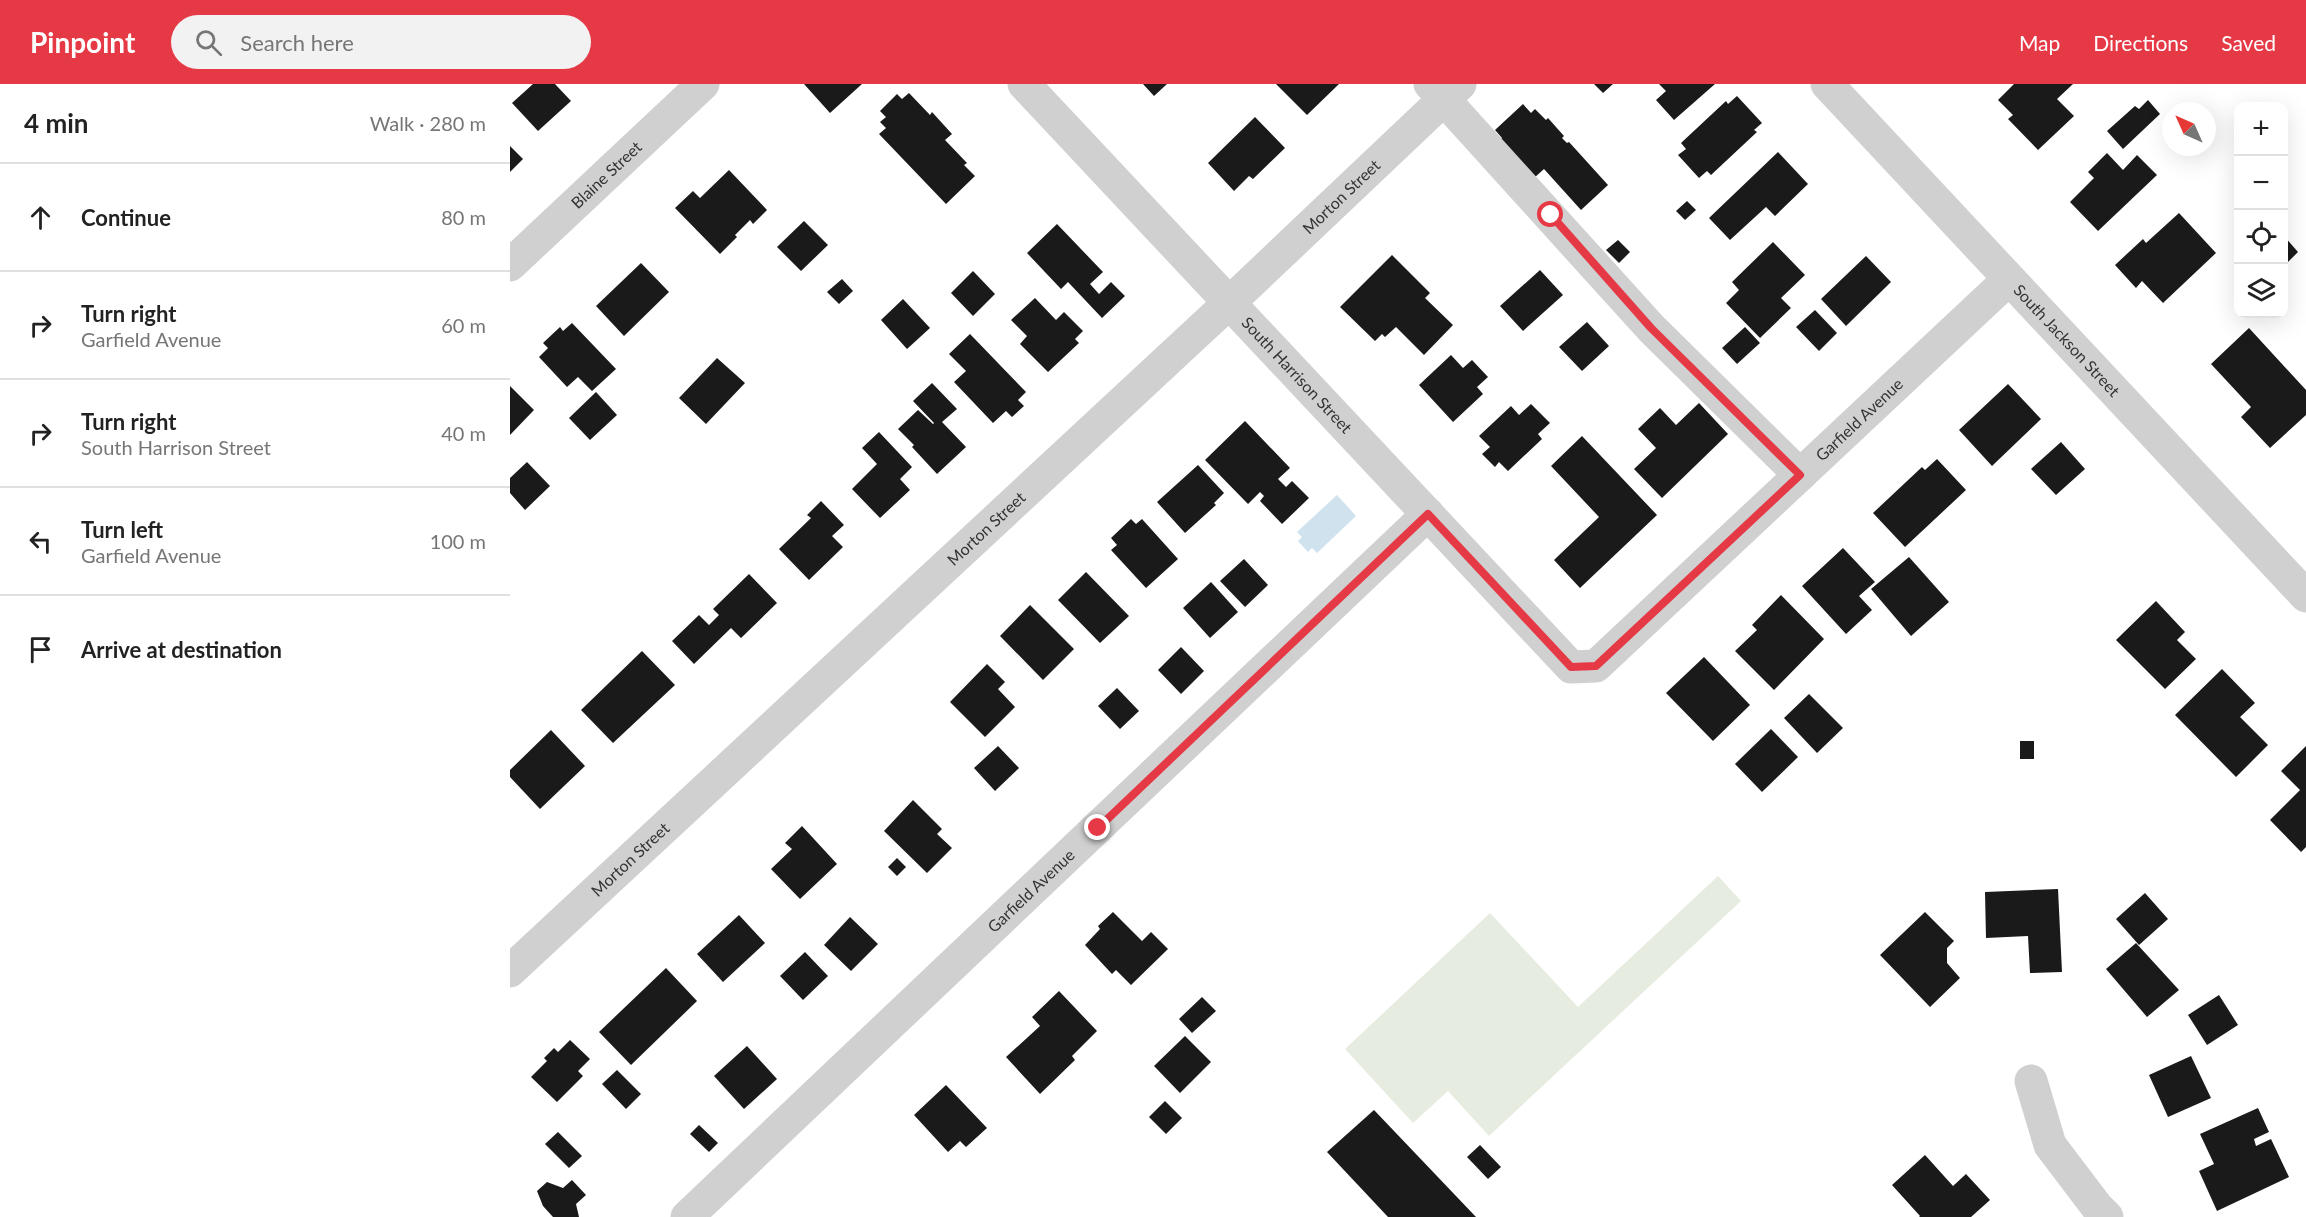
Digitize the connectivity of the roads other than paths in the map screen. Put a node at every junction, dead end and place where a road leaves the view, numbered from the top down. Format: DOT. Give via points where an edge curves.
graph roads {
  1 [pos="703,84"];
  2 [pos="1024,84"];
  3 [pos="1827,84"];
  4 [pos="1445,89"];
  5 [pos="510,265"];
  6 [pos="2008,280"];
  7 [pos="1230,302"];
  8 [pos="1800,475"];
  9 [pos="1428,514"];
  10 [pos="2306,596"];
  11 [pos="1571,667"];
  12 [pos="510,971"];
  13 [pos="2031,1081"];
  14 [pos="687,1217"];
  15 [pos="2107,1217"];
  1 -- 5 [label="street, Blaine Street"];
  2 -- 7 [label="street, South Harrison Street"];
  3 -- 6 [label="street, South Jackson Street"];
  4 -- 7 [label="street, Morton Street"];
  4 -- 8 [label="street" via="1651,328"];
  6 -- 8 [label="street, Garfield Avenue"];
  6 -- 10 [label="street, South Jackson Street"];
  7 -- 9 [label="street, South Harrison Street"];
  7 -- 12 [label="street, Morton Street"];
  8 -- 11 [label="street, Garfield Avenue" via="1596,666"];
  9 -- 11 [label="street, South Harrison Street"];
  9 -- 14 [label="street, Garfield Avenue"];
  13 -- 15 [label="street" via="2050,1146"];
}
